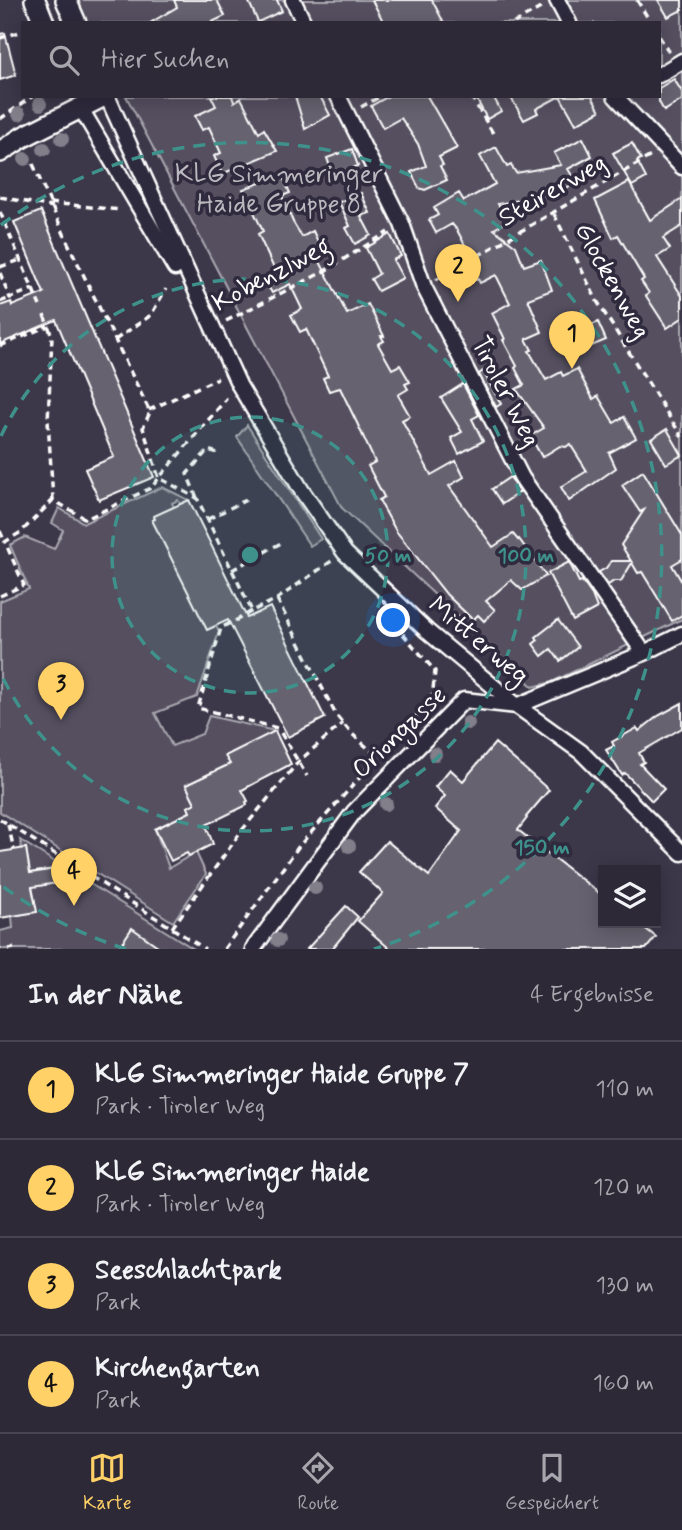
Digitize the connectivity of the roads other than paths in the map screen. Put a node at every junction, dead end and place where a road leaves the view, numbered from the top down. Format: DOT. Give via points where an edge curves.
graph roads {
  1 [pos="35,0"];
  2 [pos="66,0"];
  3 [pos="293,0"];
  4 [pos="551,3"];
  5 [pos="43,21"];
  6 [pos="75,21"];
  7 [pos="303,21"];
  8 [pos="567,21"];
  9 [pos="682,61"];
  10 [pos="661,74"];
  11 [pos="96,98"];
  12 [pos="106,98"];
  13 [pos="339,98"];
  14 [pos="620,98"];
  15 [pos="78,102"];
  16 [pos="0,152"];
  17 [pos="682,166"];
  18 [pos="211,329"];
  19 [pos="682,634"];
  20 [pos="644,653"];
  21 [pos="517,706"];
  22 [pos="682,853"];
  23 [pos="253,949"];
  1 -- 5 [label="street"];
  2 -- 6 [label="street"];
  3 -- 7 [label="street"];
  4 -- 8 [label="street"];
  9 -- 10 [label="street"];
  11 -- 15 [label="street"];
  12 -- 18 [label="street, Mitterweg"];
  13 -- 20 [label="street, Tiroler Weg" via="402,224 424,287 522,478"];
  14 -- 17 [label="street"];
  15 -- 16 [label="street"];
  15 -- 18 [label="street, Mitterweg"];
  18 -- 21 [label="street, Mitterweg" via="302,491 345,553 427,631"];
  19 -- 20 [label="street, Oriongasse"];
  20 -- 21 [label="street, Oriongasse"];
  21 -- 22 [label="street, Mitterweg" via="581,752"];
  21 -- 23 [label="street, Oriongasse" via="464,700 354,812"];
}
